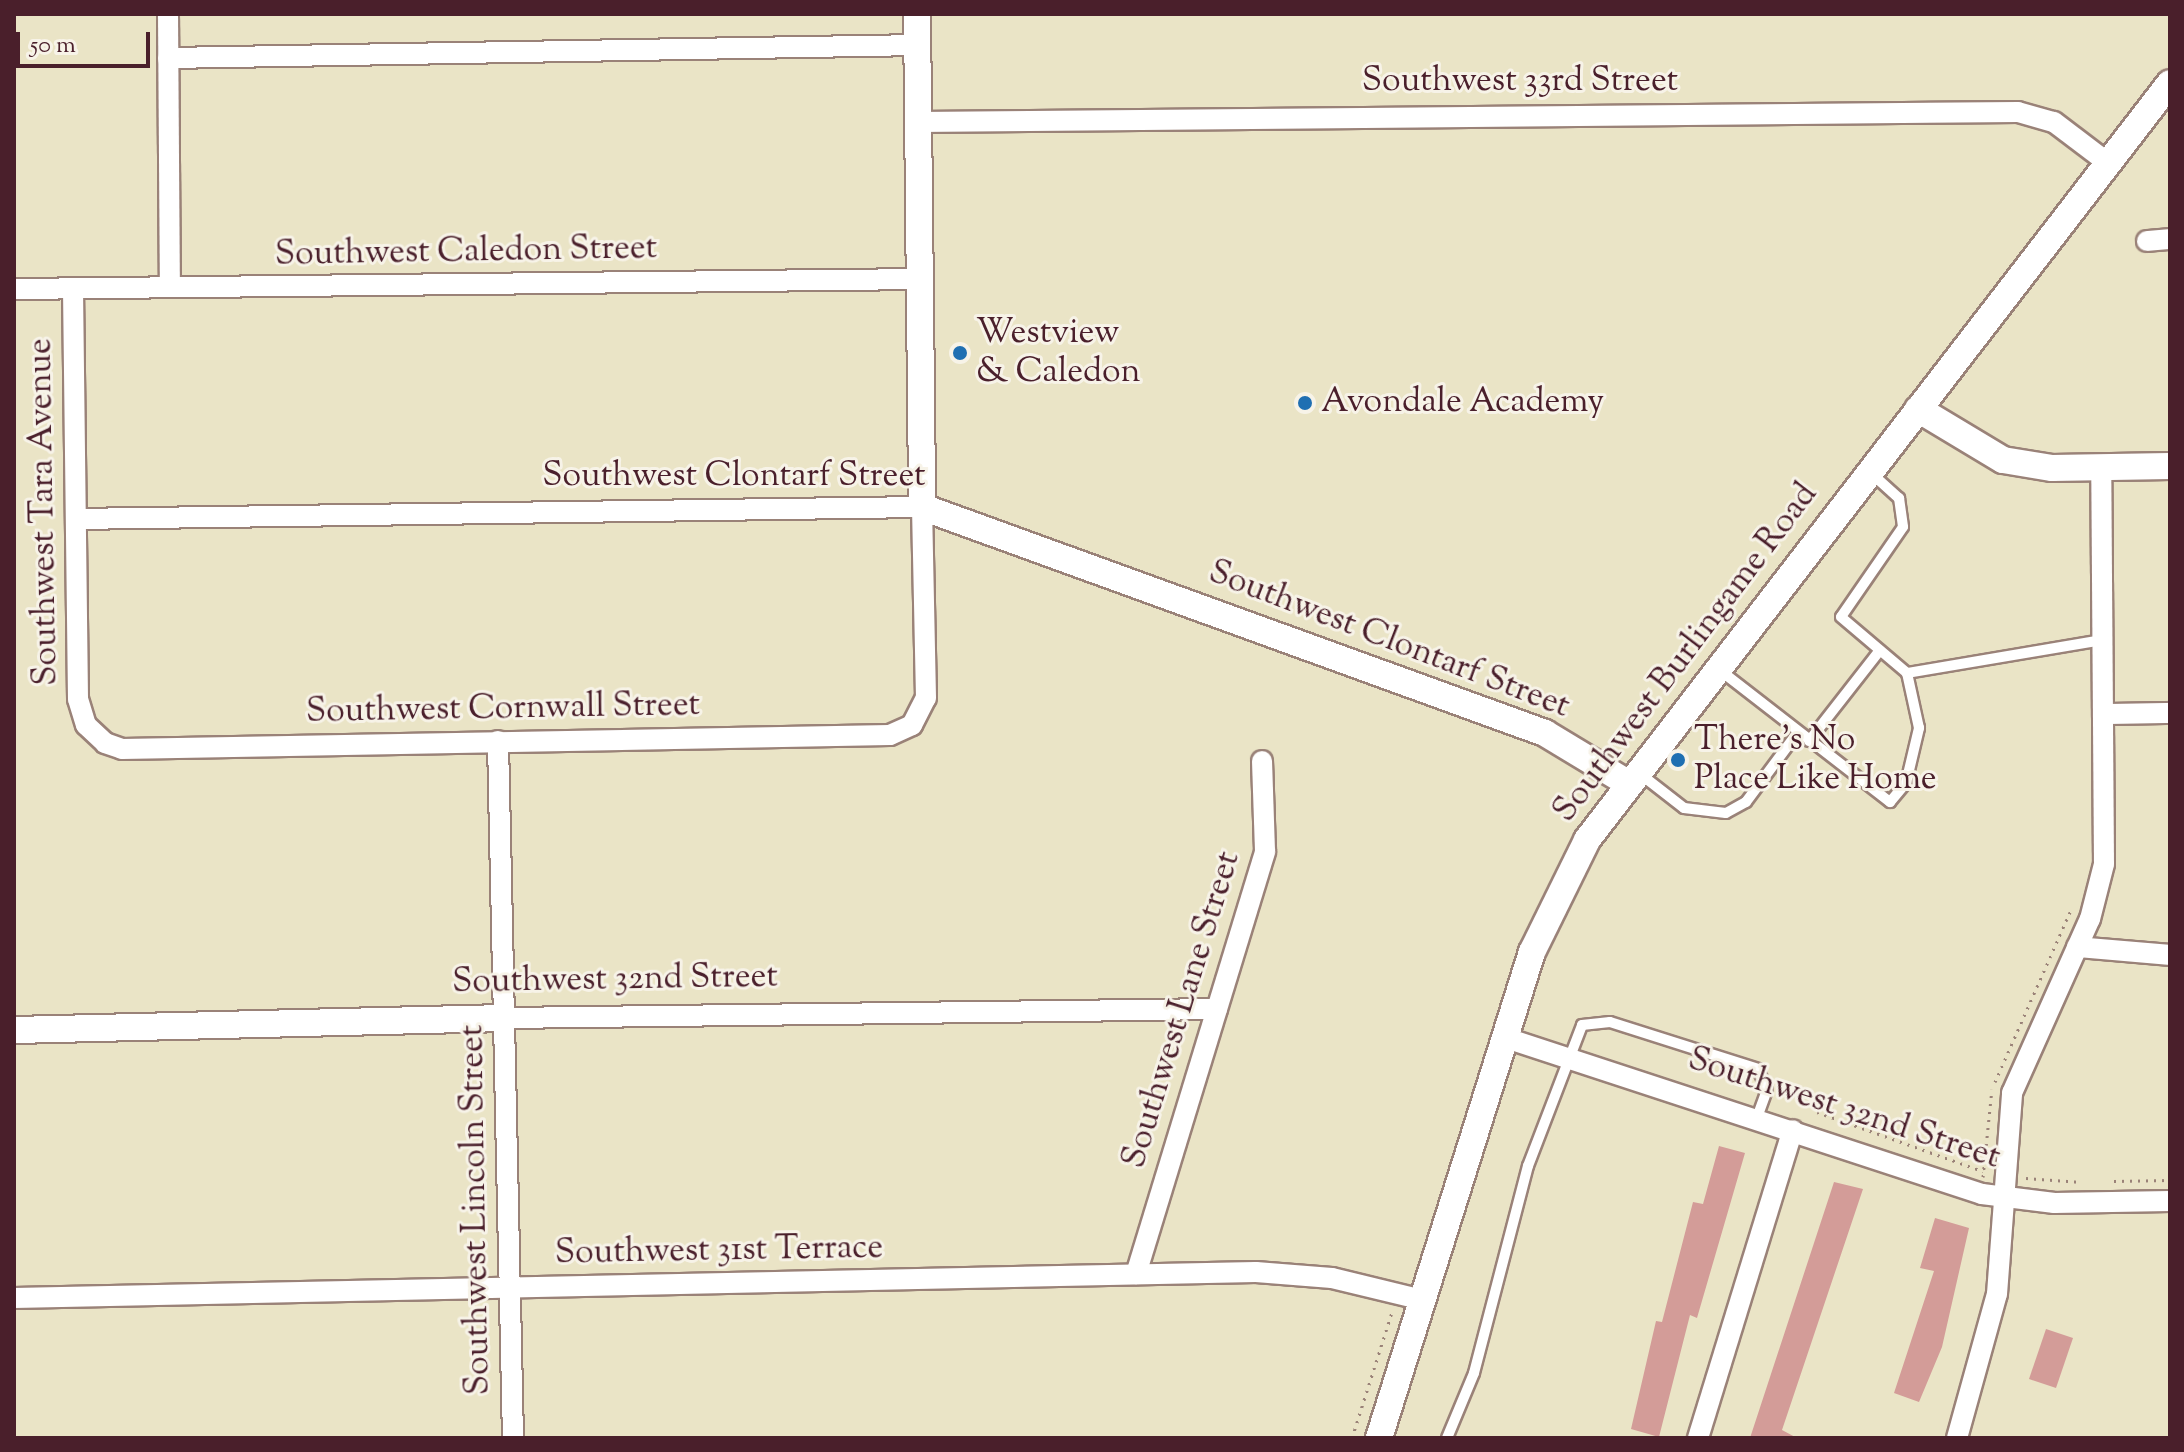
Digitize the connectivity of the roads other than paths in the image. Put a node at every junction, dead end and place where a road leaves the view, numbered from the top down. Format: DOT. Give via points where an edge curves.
graph roads {
  1 [pos="168,14"];
  2 [pos="917,14"];
  3 [pos="917,45"];
  4 [pos="168,58"];
  5 [pos="2170,83"];
  6 [pos="918,122"];
  7 [pos="2108,163"];
  8 [pos="2170,239"];
  9 [pos="2147,241"];
  10 [pos="919,279"];
  11 [pos="170,287"];
  12 [pos="14,289"];
  13 [pos="73,289"];
  14 [pos="1918,409"];
  15 [pos="2170,466"];
  16 [pos="2101,468"];
  17 [pos="1869,472"];
  18 [pos="922,507"];
  19 [pos="77,519"];
  20 [pos="2103,640"];
  21 [pos="1880,650"];
  22 [pos="1716,667"];
  23 [pos="1907,673"];
  24 [pos="2170,713"];
  25 [pos="2104,714"];
  26 [pos="91,732"];
  27 [pos="1798,732"];
  28 [pos="498,741"];
  29 [pos="1809,741"];
  30 [pos="1262,761"];
  31 [pos="1631,776"];
  32 [pos="2077,947"];
  33 [pos="2170,955"];
  34 [pos="1217,1009"];
  35 [pos="504,1018"];
  36 [pos="14,1030"];
  37 [pos="1503,1037"];
  38 [pos="1571,1060"];
  39 [pos="1757,1118"];
  40 [pos="1793,1130"];
  41 [pos="2004,1198"];
  42 [pos="2170,1201"];
  43 [pos="1136,1274"];
  44 [pos="509,1287"];
  45 [pos="14,1298"];
  46 [pos="1423,1300"];
  47 [pos="513,1438"];
  48 [pos="1379,1438"];
  49 [pos="1447,1438"];
  50 [pos="1698,1438"];
  51 [pos="1957,1438"];
  1 -- 4 [label="street"];
  2 -- 3 [label="street"];
  3 -- 4 [label="street"];
  3 -- 6 [label="street"];
  4 -- 11 [label="street"];
  5 -- 7 [label="street, Southwest Burlingame Road"];
  6 -- 7 [label="street, Southwest 33rd Street" via="2018,112 2054,122"];
  6 -- 10 [label="street"];
  7 -- 14 [label="street, Southwest Burlingame Road"];
  8 -- 9 [label="street"];
  10 -- 11 [label="street, Southwest Caledon Street"];
  10 -- 18 [label="street"];
  11 -- 13 [label="street, Southwest Caledon Street"];
  12 -- 13 [label="street, Southwest Caledon Street"];
  13 -- 19 [label="street, Southwest Tara Avenue"];
  14 -- 16 [label="street" via="2003,460"];
  14 -- 17 [label="street, Southwest Burlingame Road"];
  15 -- 16 [label="street"];
  16 -- 20 [label="street"];
  17 -- 21 [label="lane" via="1899,498 1903,527 1841,617"];
  17 -- 22 [label="street, Southwest Burlingame Road"];
  18 -- 19 [label="street, Southwest Clontarf Street"];
  18 -- 28 [label="street, Southwest Cornwall Street" via="926,698 916,720 890,735"];
  18 -- 31 [label="street, Southwest Clontarf Street" via="1545,733"];
  19 -- 26 [label="street, Southwest Tara Avenue" via="78,699"];
  20 -- 23 [label="lane"];
  20 -- 25 [label="street"];
  21 -- 23 [label="lane"];
  21 -- 29 [label="lane"];
  22 -- 27 [label="lane"];
  22 -- 31 [label="street, Southwest Burlingame Road"];
  23 -- 29 [label="lane" via="1919,728 1915,756 1890,802"];
  24 -- 25 [label="street"];
  25 -- 32 [label="street" via="2104,864"];
  26 -- 28 [label="street, Southwest Cornwall Street" via="122,749"];
  27 -- 29 [label="lane"];
  27 -- 31 [label="lane" via="1746,802 1726,813 1684,808"];
  28 -- 35 [label="street, Southwest Lincoln Street"];
  30 -- 34 [label="street, Southwest Lane Street" via="1265,851"];
  31 -- 37 [label="street, Southwest Burlingame Road" via="1546,917"];
  32 -- 33 [label="street"];
  32 -- 41 [label="street" via="2012,1093"];
  34 -- 35 [label="street, Southwest 32nd Street"];
  34 -- 43 [label="street, Southwest Lane Street"];
  35 -- 36 [label="street, Southwest 32nd Street"];
  35 -- 44 [label="street, Southwest Lincoln Street"];
  37 -- 38 [label="street, Southwest 32nd Street"];
  37 -- 46 [label="street, Southwest Burlingame Road"];
  38 -- 39 [label="street, Southwest 32nd Street"];
  38 -- 39 [label="lane" via="1582,1025 1610,1022 1758,1069 1767,1090"];
  38 -- 49 [label="lane" via="1523,1181 1483,1344"];
  39 -- 40 [label="street, Southwest 32nd Street"];
  40 -- 41 [label="street, Southwest 32nd Street"];
  40 -- 50 [label="street"];
  41 -- 42 [label="street, Southwest 32nd Street"];
  41 -- 51 [label="street" via="1997,1294"];
  43 -- 44 [label="street, Southwest 31st Terrace"];
  43 -- 46 [label="street, Southwest 31st Terrace" via="1301,1274"];
  44 -- 45 [label="street, Southwest 31st Terrace"];
  44 -- 47 [label="street, Southwest Lincoln Street"];
  46 -- 48 [label="street, Southwest Burlingame Road"];
}
